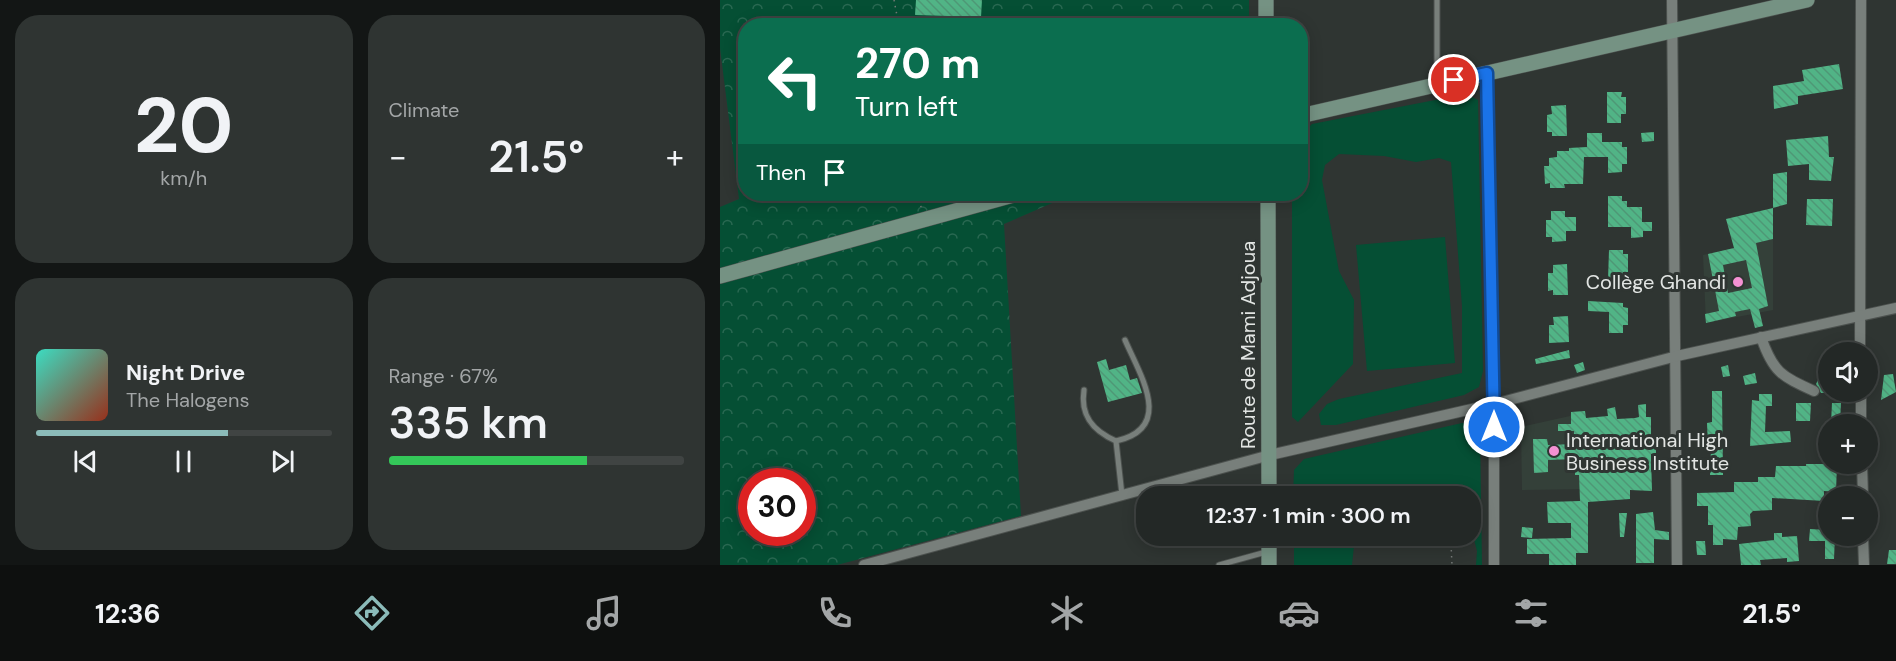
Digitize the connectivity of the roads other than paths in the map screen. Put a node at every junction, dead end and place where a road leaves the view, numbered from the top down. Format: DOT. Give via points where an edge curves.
graph roads {
  1 [pos="1266,0"];
  2 [pos="1437,0"];
  3 [pos="1671,0"];
  4 [pos="1807,0"];
  5 [pos="1861,0"];
  6 [pos="1266,18"];
  7 [pos="1672,31"];
  8 [pos="1487,73"];
  9 [pos="1437,83"];
  10 [pos="1308,114"];
  11 [pos="992,201"];
  12 [pos="1268,201"];
  13 [pos="720,276"];
  14 [pos="1896,308"];
  15 [pos="1860,315"];
  16 [pos="1761,337"];
  17 [pos="1125,340"];
  18 [pos="1860,342"];
  19 [pos="1677,356"];
  20 [pos="1084,390"];
  21 [pos="1814,391"];
  22 [pos="1494,404"];
  23 [pos="1116,441"];
  24 [pos="1270,455"];
  25 [pos="1269,486"];
  26 [pos="1122,496"];
  27 [pos="1863,546"];
  28 [pos="1269,558"];
  29 [pos="864,565"];
  30 [pos="1219,565"];
  31 [pos="1494,565"];
  32 [pos="1677,565"];
  33 [pos="1864,565"];
  1 -- 6 [label="street"];
  2 -- 9 [label="lane"];
  3 -- 7 [label="street"];
  4 -- 7 [label="street"];
  5 -- 15 [label="street"];
  7 -- 8 [label="street"];
  7 -- 19 [label="street"];
  8 -- 9 [label="street"];
  8 -- 22 [label="street"];
  9 -- 10 [label="street"];
  11 -- 13 [label="street"];
  12 -- 24 [label="street, Route de Mami Adjoua"];
  14 -- 15 [label="street"];
  15 -- 16 [label="street"];
  15 -- 18 [label="street"];
  16 -- 19 [label="street"];
  16 -- 21 [label="street" via="1772,365 1788,379"];
  17 -- 23 [label="lane" via="1150,397 1151,412 1143,426 1128,438"];
  19 -- 22 [label="street"];
  19 -- 32 [label="street"];
  20 -- 23 [label="lane" via="1082,402 1089,423 1100,434"];
  22 -- 24 [label="street"];
  22 -- 31 [label="street"];
  23 -- 26 [label="lane"];
  24 -- 25 [label="street, Route de Mami Adjoua"];
  24 -- 26 [label="street"];
  26 -- 29 [label="street"];
  27 -- 33 [label="street"];
  28 -- 30 [label="lane"];
}
